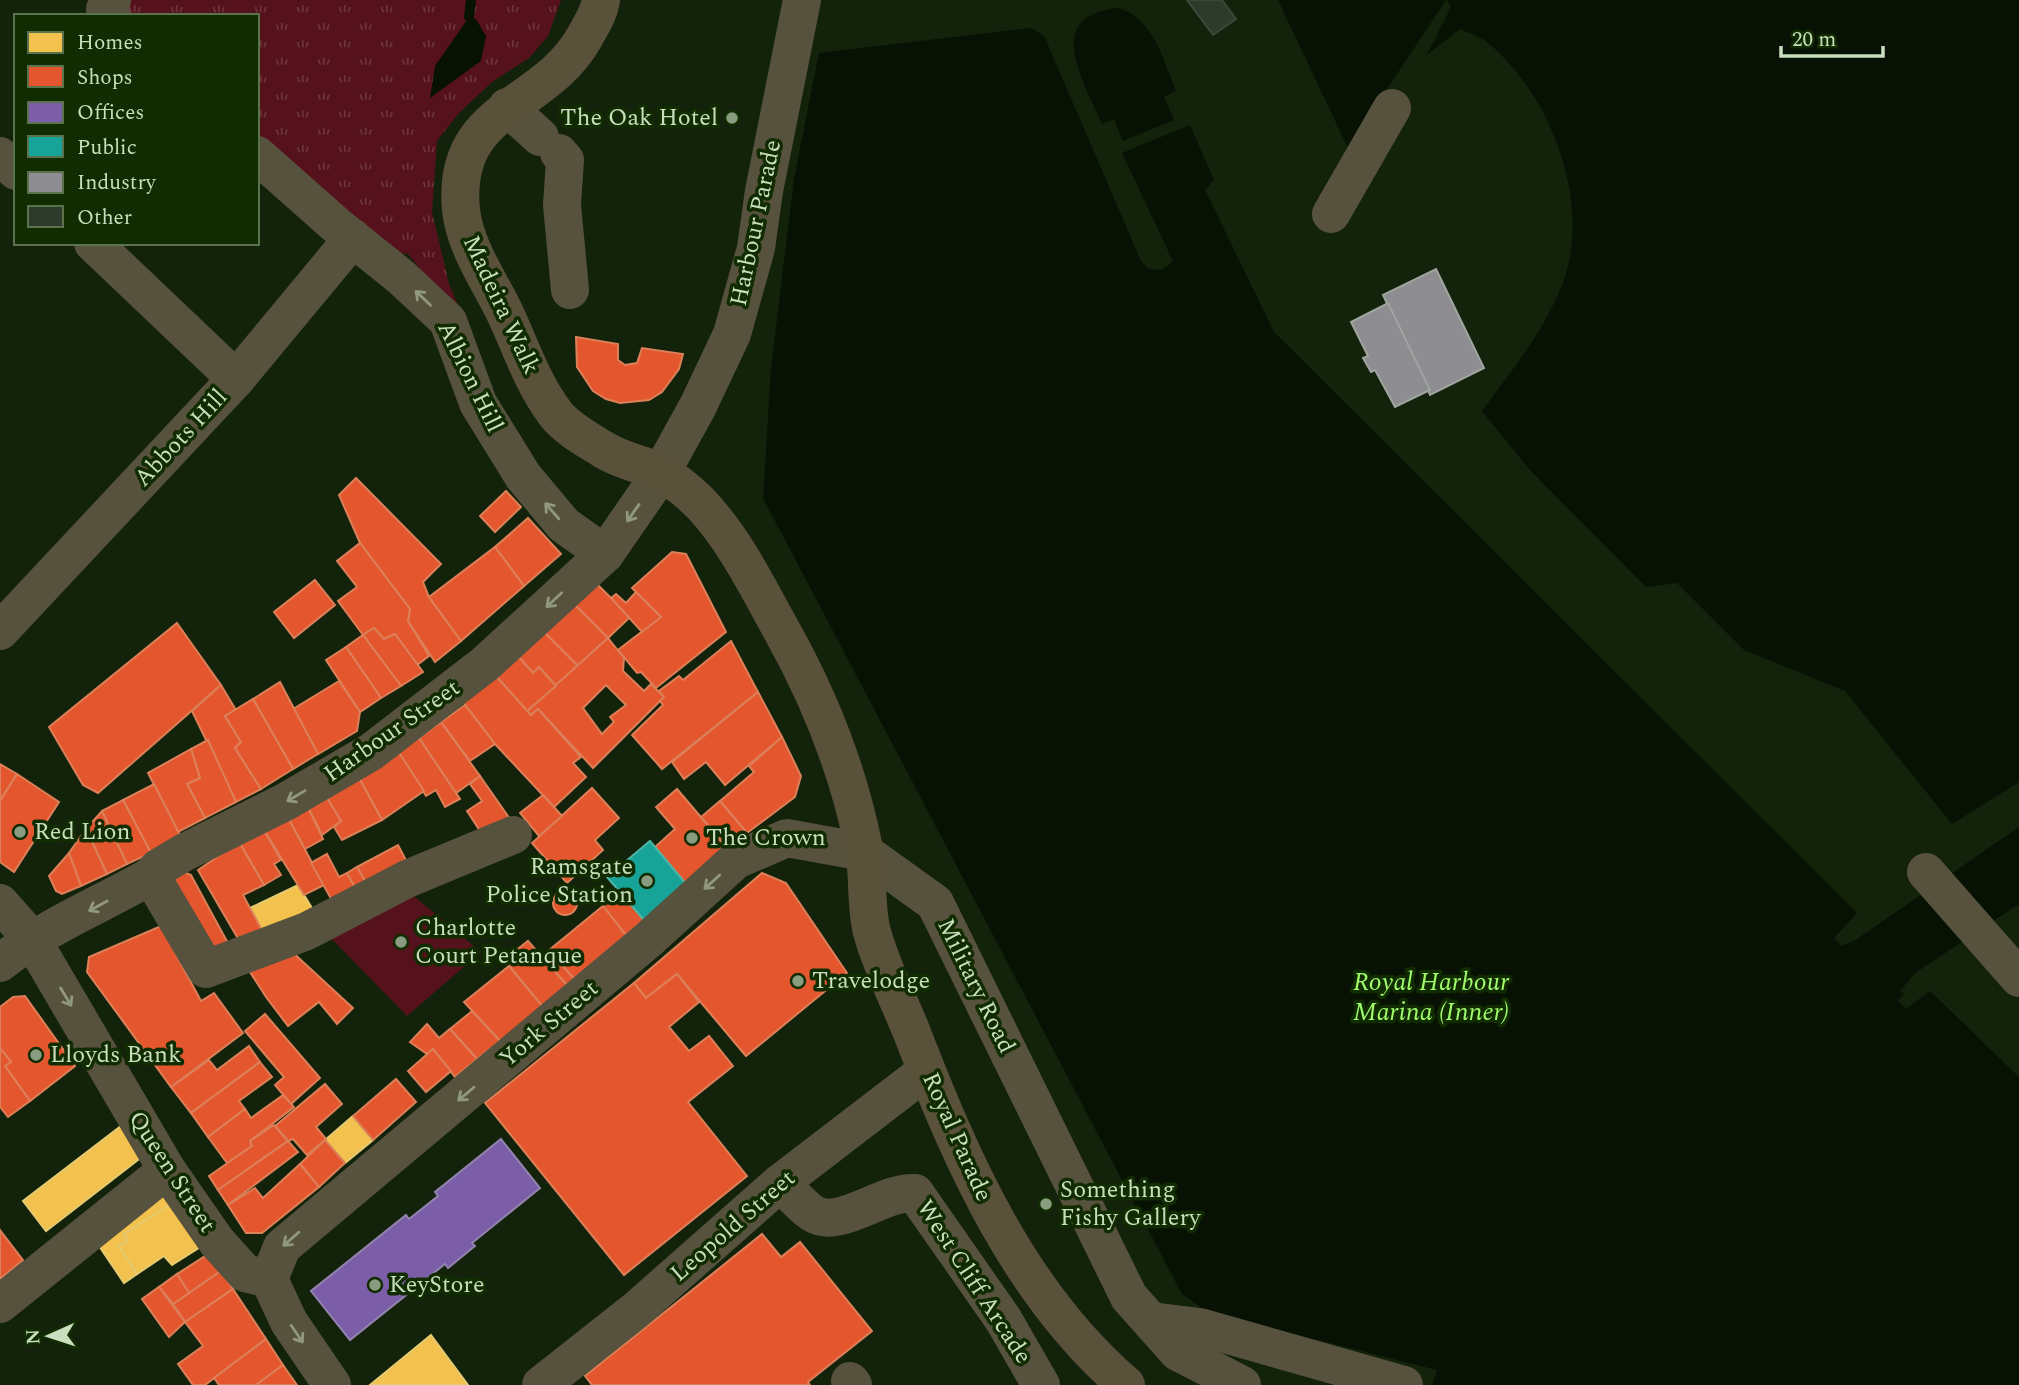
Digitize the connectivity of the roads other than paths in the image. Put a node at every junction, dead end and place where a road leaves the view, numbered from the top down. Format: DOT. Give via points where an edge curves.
graph roads {
  1 [pos="112,0"];
  2 [pos="601,0"];
  3 [pos="802,0"];
  4 [pos="109,14"];
  5 [pos="507,107"];
  6 [pos="1392,108"];
  7 [pos="0,156"];
  8 [pos="259,157"];
  9 [pos="14,169"];
  10 [pos="1331,214"];
  11 [pos="353,238"];
  12 [pos="95,245"];
  13 [pos="570,290"];
  14 [pos="236,379"];
  15 [pos="661,473"];
  16 [pos="605,554"];
  17 [pos="0,631"];
  18 [pos="513,835"];
  19 [pos="864,852"];
  20 [pos="1926,872"];
  21 [pos="151,876"];
  22 [pos="0,903"];
  23 [pos="31,938"];
  24 [pos="0,962"];
  25 [pos="2019,978"];
  26 [pos="926,1070"];
  27 [pos="167,1170"];
  28 [pos="780,1183"];
  29 [pos="269,1279"];
  30 [pos="8,1296"];
  31 [pos="1151,1321"];
  32 [pos="563,1378"];
  33 [pos="332,1385"];
  34 [pos="1041,1385"];
  35 [pos="1126,1385"];
  36 [pos="1242,1385"];
  37 [pos="1404,1385"];
  1 -- 4 [label="street" via="105,9"];
  2 -- 5 [label="main road, Madeira Walk" via="600,10 574,55 539,88"];
  3 -- 15 [label="street, Harbour Parade" via="756,248 732,334"];
  5 -- 13 [label="street" via="565,160 562,205"];
  5 -- 15 [label="main road, Madeira Walk" via="476,138 462,163 461,212 467,240 505,312 530,374 558,418 606,452"];
  6 -- 10 [label="street"];
  7 -- 9 [label="street"];
  8 -- 11 [label="street, Albion Hill"];
  11 -- 14 [label="street, Abbots Hill"];
  16 -- 11 [label="street, Albion Hill, one-way" via="564,525 523,476 478,403 448,321"];
  12 -- 14 [label="street"];
  14 -- 17 [label="street, Abbots Hill"];
  15 -- 16 [label="street, Harbour Street, one-way"];
  15 -- 19 [label="main road" via="700,503 735,548 795,655 844,766"];
  16 -- 21 [label="street, Harbour Street, one-way" via="485,664 370,752 285,802 183,853"];
  18 -- 21 [label="street" via="407,879 307,931 206,969"];
  19 -- 26 [label="main road, Royal Parade" via="872,930"];
  19 -- 29 [label="street, York Street, one-way" via="787,838 736,860 627,958 282,1247"];
  19 -- 31 [label="street, Military Road" via="935,903 1129,1297"];
  20 -- 25 [label="street"];
  21 -- 23 [label="street, Harbour Street, one-way"];
  22 -- 23 [label="street, Queen Street"];
  23 -- 24 [label="street, Harbour Street"];
  23 -- 27 [label="street, Queen Street, one-way"];
  26 -- 28 [label="street, Leopold Street"];
  26 -- 35 [label="main road, Royal Parade" via="990,1212 1015,1253 1058,1315"];
  27 -- 29 [label="street, Queen Street" via="217,1242 245,1273"];
  27 -- 30 [label="street"];
  28 -- 32 [label="street, Leopold Street"];
  28 -- 34 [label="street, West Cliff Arcade" via="814,1214 835,1220 900,1192 915,1193 1003,1319"];
  29 -- 33 [label="street, one-way" via="289,1322"];
  31 -- 36 [label="street, Military Road" via="1178,1352"];
  31 -- 37 [label="street" via="1200,1327"];
}
